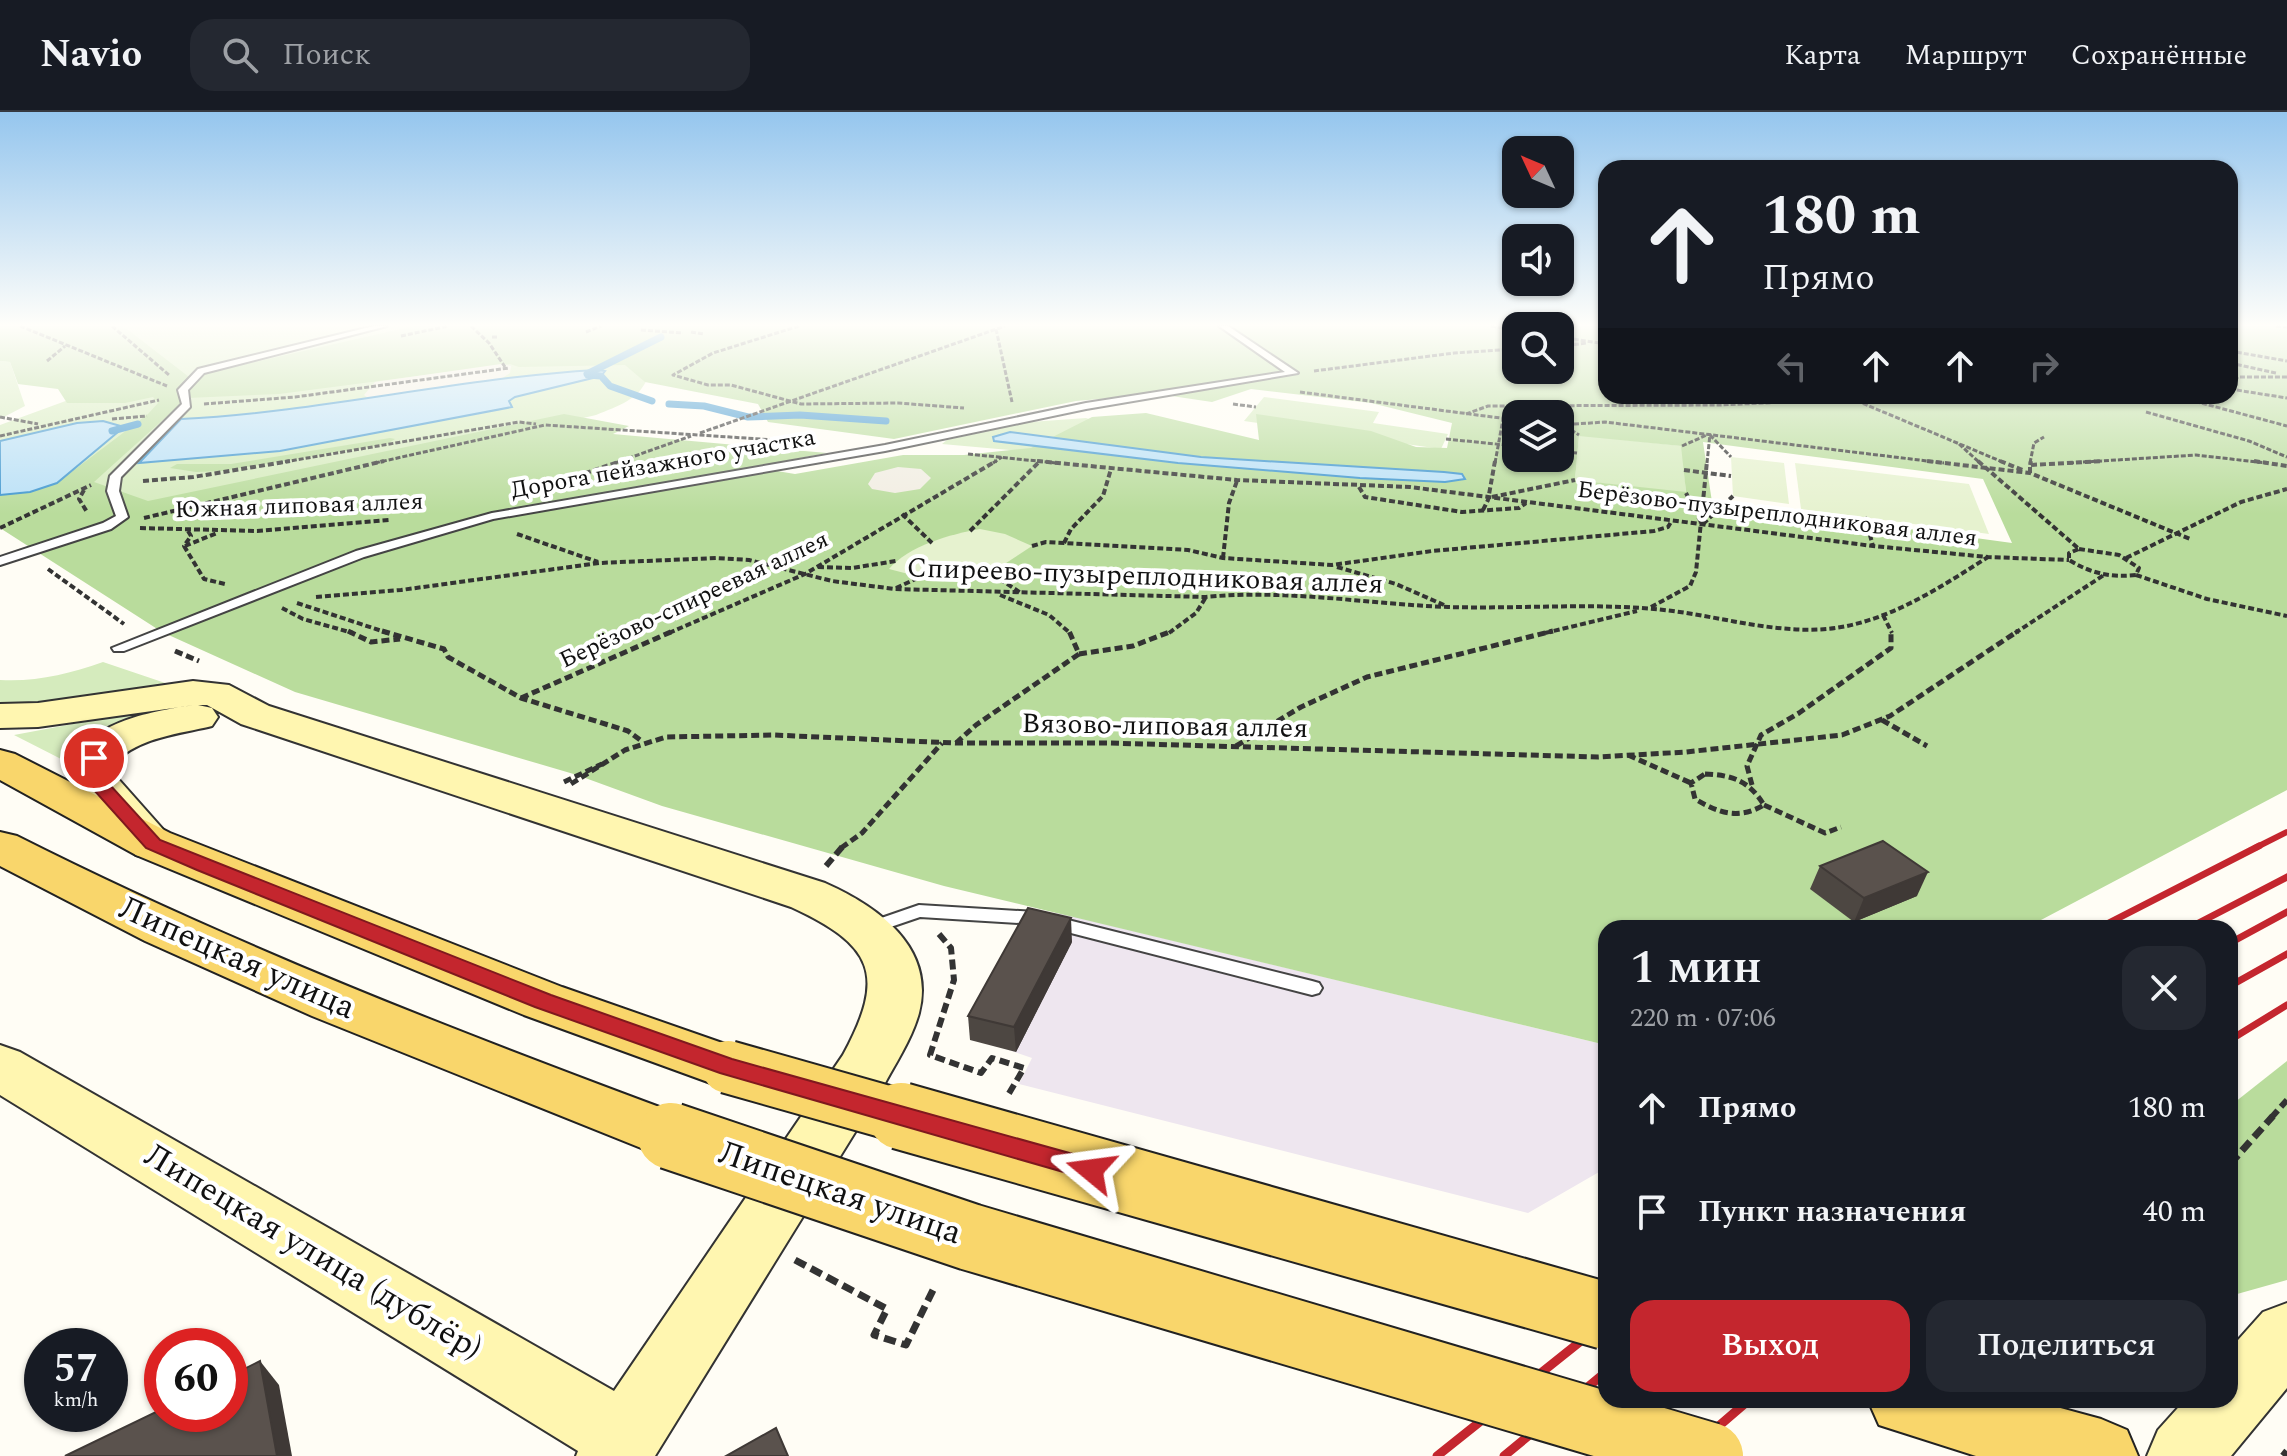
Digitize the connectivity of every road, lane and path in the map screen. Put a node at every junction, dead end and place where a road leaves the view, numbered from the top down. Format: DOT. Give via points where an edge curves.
graph roads {
  1 [pos="184,389"];
  2 [pos="356,389"];
  3 [pos="742,389"];
  4 [pos="827,389"];
  5 [pos="1009,389"];
  6 [pos="1205,389"];
  7 [pos="1255,389"];
  8 [pos="2239,389"];
  9 [pos="2287,398"];
  10 [pos="149,403"];
  11 [pos="786,403"];
  12 [pos="1012,403"];
  13 [pos="1742,404"];
  14 [pos="1863,404"];
  15 [pos="2205,404"];
  16 [pos="187,405"];
  17 [pos="938,407"];
  18 [pos="2146,412"];
  19 [pos="1466,414"];
  20 [pos="149,415"];
  21 [pos="0,418"];
  22 [pos="112,419"];
  23 [pos="1502,419"];
  24 [pos="39,425"];
  25 [pos="545,425"];
  26 [pos="1502,425"];
  27 [pos="1574,425"];
  28 [pos="2287,426"];
  29 [pos="1574,432"];
  30 [pos="1710,434"];
  31 [pos="1579,435"];
  32 [pos="0,436"];
  33 [pos="2044,437"];
  34 [pos="1446,439"];
  35 [pos="1957,442"];
  36 [pos="1499,444"];
  37 [pos="1502,444"];
  38 [pos="1682,446"];
  39 [pos="1574,453"];
  40 [pos="1577,453"];
  41 [pos="1003,456"];
  42 [pos="1731,457"];
  43 [pos="2287,457"];
  44 [pos="1042,460"];
  45 [pos="2030,465"];
  46 [pos="2287,466"];
  47 [pos="1111,469"];
  48 [pos="1985,469"];
  49 [pos="1684,470"];
  50 [pos="1706,473"];
  51 [pos="2030,473"];
  52 [pos="1731,476"];
  53 [pos="1237,480"];
  54 [pos="1575,480"];
  55 [pos="113,484"];
  56 [pos="1358,486"];
  57 [pos="2287,489"];
  58 [pos="1686,493"];
  59 [pos="1733,496"];
  60 [pos="1487,498"];
  61 [pos="1526,503"];
  62 [pos="45,508"];
  63 [pos="1483,510"];
  64 [pos="902,514"];
  65 [pos="1865,517"];
  66 [pos="481,519"];
  67 [pos="395,520"];
  68 [pos="1671,522"];
  69 [pos="1703,525"];
  70 [pos="107,526"];
  71 [pos="0,528"];
  72 [pos="188,531"];
  73 [pos="222,531"];
  74 [pos="970,531"];
  75 [pos="2175,533"];
  76 [pos="2190,539"];
  77 [pos="932,543"];
  78 [pos="1064,543"];
  79 [pos="184,546"];
  80 [pos="1032,546"];
  81 [pos="1873,546"];
  82 [pos="2079,549"];
  83 [pos="1988,557"];
  84 [pos="1223,558"];
  85 [pos="2126,558"];
  86 [pos="2069,560"];
  87 [pos="0,561"];
  88 [pos="896,561"];
  89 [pos="599,563"];
  90 [pos="1332,565"];
  91 [pos="818,567"];
  92 [pos="805,574"];
  93 [pos="992,574"];
  94 [pos="2104,575"];
  95 [pos="2136,575"];
  96 [pos="920,577"];
  97 [pos="895,589"];
  98 [pos="265,593"];
  99 [pos="995,593"];
  100 [pos="1021,593"];
  101 [pos="315,597"];
  102 [pos="1206,597"];
  103 [pos="301,599"];
  104 [pos="285,600"];
  105 [pos="1447,607"];
  106 [pos="1648,608"];
  107 [pos="1883,615"];
  108 [pos="2287,616"];
  109 [pos="405,639"];
  110 [pos="119,648"];
  111 [pos="1079,654"];
  112 [pos="521,698"];
  113 [pos="255,715"];
  114 [pos="0,716"];
  115 [pos="1881,720"];
  116 [pos="644,742"];
  117 [pos="942,742"];
  118 [pos="955,743"];
  119 [pos="1755,744"];
  120 [pos="1236,746"];
  121 [pos="1927,746"];
  122 [pos="1624,753"];
  123 [pos="608,762"];
  124 [pos="0,763"];
  125 [pos="1691,783"];
  126 [pos="1752,785"];
  127 [pos="552,794"];
  128 [pos="1764,805"];
  129 [pos="1841,827"];
  130 [pos="153,844"];
  131 [pos="14,859"];
  132 [pos="822,870"];
  133 [pos="919,911"];
  134 [pos="868,929"];
  135 [pos="1312,988"];
  136 [pos="0,1067"];
  137 [pos="1008,1096"];
  138 [pos="2287,1100"];
  139 [pos="2238,1155"];
  140 [pos="798,1261"];
  141 [pos="934,1288"];
  142 [pos="1598,1314"];
  143 [pos="2287,1335"];
  144 [pos="2238,1393"];
  145 [pos="1932,1408"];
  146 [pos="2225,1408"];
  147 [pos="619,1447"];
  148 [pos="2287,1451"];
  149 [pos="1710,1456"];
  150 [pos="2101,1456"];
  151 [pos="2184,1456"];
  152 [pos="2283,1456"];
  1 -- 16 [label="lane"];
  2 -- 16 [label="path"];
  3 -- 11 [label="path"];
  4 -- 11 [label="path"];
  5 -- 12 [label="path"];
  6 -- 66 [label="lane, Дорога пейзажного участка" via="1074,408 885,448"];
  7 -- 19 [label="path"];
  8 -- 9 [label="path"];
  10 -- 24 [label="path"];
  11 -- 17 [label="path"];
  11 -- 25 [label="path" via="694,435"];
  13 -- 19 [label="path" via="1488,406"];
  14 -- 35 [label="path"];
  15 -- 28 [label="path"];
  16 -- 55 [label="lane"];
  18 -- 43 [label="path"];
  19 -- 23 [label="path"];
  20 -- 22 [label="path"];
  21 -- 24 [label="path"];
  24 -- 32 [label="path"];
  25 -- 55 [label="path" via="519,422 193,477"];
  25 -- 70 [label="path"];
  26 -- 36 [label="path"];
  27 -- 30 [label="path" via="1605,422"];
  29 -- 31 [label="path"];
  30 -- 38 [label="path"];
  30 -- 42 [label="path"];
  30 -- 48 [label="path"];
  30 -- 50 [label="path"];
  33 -- 45 [label="path" via="2034,443"];
  34 -- 36 [label="path"];
  35 -- 48 [label="path"];
  35 -- 51 [label="path"];
  36 -- 37 [label="path"];
  36 -- 60 [label="path"];
  39 -- 40 [label="path"];
  41 -- 44 [label="path, Берёзово-пузыреплодниковая аллея"];
  41 -- 64 [label="path, Берёзово-спиреевая аллея"];
  44 -- 47 [label="path, Берёзово-пузыреплодниковая аллея"];
  44 -- 74 [label="path"];
  45 -- 46 [label="path" via="2196,455"];
  45 -- 51 [label="path"];
  47 -- 53 [label="path, Берёзово-пузыреплодниковая аллея"];
  47 -- 78 [label="path" via="1103,496"];
  48 -- 51 [label="path"];
  48 -- 82 [label="path"];
  49 -- 50 [label="path"];
  50 -- 52 [label="path"];
  50 -- 69 [label="path"];
  51 -- 75 [label="path"];
  53 -- 56 [label="path, Берёзово-пузыреплодниковая аллея"];
  53 -- 84 [label="path"];
  54 -- 60 [label="path"];
  55 -- 70 [label="lane" via="122,517"];
  56 -- 60 [label="path, Берёзово-пузыреплодниковая аллея"];
  56 -- 63 [label="path" via="1365,497 1392,503"];
  57 -- 75 [label="path" via="2241,502"];
  58 -- 69 [label="path"];
  59 -- 69 [label="path"];
  60 -- 61 [label="path, Берёзово-пузыреплодниковая аллея"];
  60 -- 63 [label="path"];
  61 -- 63 [label="path"];
  61 -- 68 [label="path, Берёзово-пузыреплодниковая аллея"];
  62 -- 71 [label="path"];
  64 -- 77 [label="path"];
  64 -- 91 [label="path, Берёзово-спиреевая аллея"];
  65 -- 81 [label="path"];
  66 -- 89 [label="path"];
  66 -- 98 [label="lane, Дорога пейзажного участка" via="360,554"];
  67 -- 73 [label="path, Южная липовая аллея"];
  68 -- 69 [label="path, Берёзово-пузыреплодниковая аллея"];
  68 -- 90 [label="path" via="1654,531"];
  69 -- 81 [label="path, Берёзово-пузыреплодниковая аллея"];
  69 -- 106 [label="path" via="1690,586"];
  70 -- 72 [label="path, Южная липовая аллея"];
  70 -- 87 [label="lane"];
  72 -- 73 [label="path, Южная липовая аллея"];
  72 -- 79 [label="path" via="191,536"];
  73 -- 79 [label="path"];
  75 -- 76 [label="path"];
  75 -- 85 [label="path"];
  78 -- 80 [label="path"];
  78 -- 84 [label="path" via="1188,550"];
  79 -- 98 [label="path" via="204,579"];
  81 -- 83 [label="path, Берёзово-пузыреплодниковая аллея"];
  82 -- 85 [label="path"];
  82 -- 86 [label="path" via="2069,553"];
  83 -- 86 [label="path, Берёзово-пузыреплодниковая аллея"];
  83 -- 107 [label="path, Спиреево-пузыреплодниковая аллея" via="1931,595"];
  84 -- 90 [label="path"];
  85 -- 95 [label="path" via="2139,568"];
  86 -- 94 [label="path"];
  88 -- 91 [label="path"];
  89 -- 92 [label="path, Спиреево-пузыреплодниковая аллея" via="716,558"];
  89 -- 101 [label="path, Спиреево-пузыреплодниковая аллея"];
  90 -- 105 [label="path" via="1396,584"];
  91 -- 92 [label="path, Берёзово-спиреевая аллея"];
  92 -- 97 [label="path, Спиреево-пузыреплодниковая аллея"];
  92 -- 112 [label="path, Берёзово-спиреевая аллея"];
  93 -- 100 [label="path"];
  94 -- 95 [label="path"];
  94 -- 115 [label="path, Вязово-липовая аллея"];
  95 -- 108 [label="path" via="2207,599"];
  96 -- 97 [label="path"];
  97 -- 99 [label="path, Спиреево-пузыреплодниковая аллея"];
  98 -- 110 [label="lane, Дорога пейзажного участка"];
  99 -- 100 [label="path, Спиреево-пузыреплодниковая аллея"];
  99 -- 111 [label="path" via="1061,621 1077,641"];
  100 -- 102 [label="path, Спиреево-пузыреплодниковая аллея"];
  102 -- 105 [label="path, Спиреево-пузыреплодниковая аллея" via="1248,593"];
  102 -- 111 [label="path" via="1199,612 1167,636"];
  103 -- 104 [label="path"];
  104 -- 109 [label="path"];
  104 -- 109 [label="path" via="281,609 371,642"];
  105 -- 106 [label="path, Спиреево-пузыреплодниковая аллея"];
  106 -- 107 [label="path, Спиреево-пузыреплодниковая аллея" via="1797,629 1822,629"];
  106 -- 120 [label="path" via="1367,677 1301,707"];
  107 -- 119 [label="path" via="1892,633 1891,648"];
  109 -- 112 [label="path" via="444,649 448,657"];
  111 -- 118 [label="path"];
  112 -- 116 [label="path" via="628,731"];
  113 -- 114 [label="street" via="215,693 193,693"];
  113 -- 127 [label="street"];
  113 -- 130 [label="street" via="178,719 111,744 94,758 91,775"];
  115 -- 119 [label="path, Вязово-липовая аллея" via="1842,735"];
  115 -- 121 [label="path"];
  116 -- 117 [label="path, Вязово-липовая аллея" via="773,735"];
  116 -- 123 [label="path"];
  117 -- 118 [label="path, Вязово-липовая аллея"];
  117 -- 132 [label="path"];
  118 -- 120 [label="path, Вязово-липовая аллея"];
  119 -- 122 [label="path, Вязово-липовая аллея"];
  119 -- 126 [label="path" via="1747,766"];
  120 -- 122 [label="path, Вязово-липовая аллея" via="1598,757"];
  122 -- 125 [label="path"];
  123 -- 127 [label="path"];
  123 -- 127 [label="path"];
  124 -- 130 [label="main road"];
  125 -- 126 [label="path" via="1705,774 1729,775"];
  125 -- 128 [label="path" via="1695,799 1719,813 1749,816"];
  126 -- 128 [label="path"];
  127 -- 134 [label="street" via="808,895"];
  128 -- 129 [label="path" via="1825,833"];
  130 -- 142 [label="main road, bridge" via="543,1001 728,1067"];
  131 -- 149 [label="main road, Липецкая улица, bridge" via="473,1060 671,1136 970,1237"];
  133 -- 134 [label="lane"];
  133 -- 135 [label="lane" via="1036,918"];
  133 -- 137 [label="path" via="951,948 954,980 930,1055 981,1073 992,1058 1024,1068"];
  134 -- 147 [label="street" via="888,952 895,977 892,1012 863,1071"];
  136 -- 147 [label="street, Липецкая улица (дублёр)"];
  138 -- 139 [label="path"];
  140 -- 141 [label="path" via="887,1309 874,1335 906,1345"];
  143 -- 144 [label="street"];
  145 -- 150 [label="main road"];
  146 -- 151 [label="street"];
  148 -- 152 [label="path"];
}
